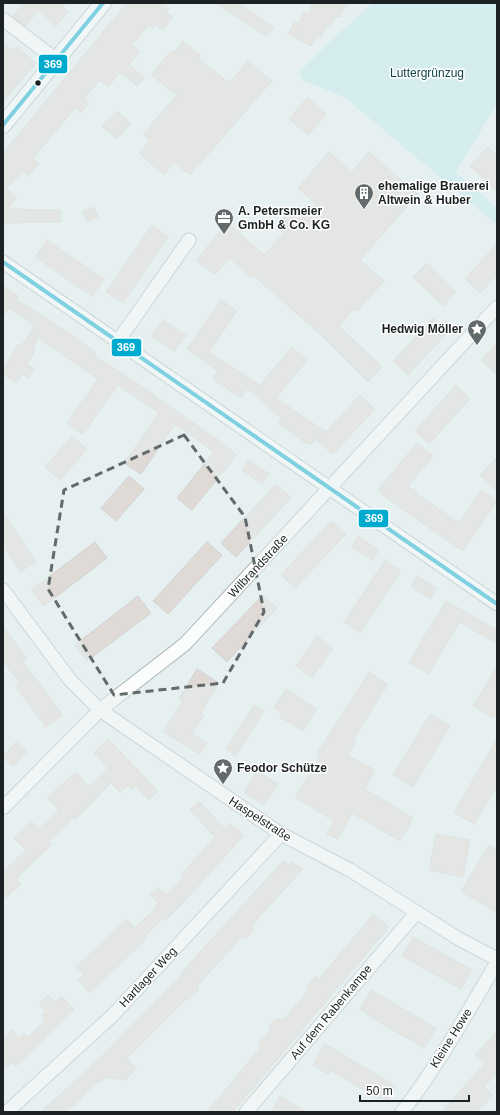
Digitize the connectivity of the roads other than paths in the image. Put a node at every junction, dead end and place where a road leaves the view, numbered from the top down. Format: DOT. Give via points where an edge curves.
graph roads {
  1 [pos="103,3"];
  2 [pos="3,19"];
  3 [pos="56,60"];
  4 [pos="3,125"];
  5 [pos="189,240"];
  6 [pos="3,262"];
  7 [pos="497,307"];
  8 [pos="118,341"];
  9 [pos="330,487"];
  10 [pos="3,590"];
  11 [pos="497,604"];
  12 [pos="100,710"];
  13 [pos="3,808"];
  14 [pos="281,834"];
  15 [pos="417,912"];
  16 [pos="497,959"];
  17 [pos="497,962"];
  18 [pos="7,1112"];
  19 [pos="246,1112"];
  20 [pos="402,1112"];
  1 -- 3 [label="street"];
  2 -- 3 [label="street"];
  3 -- 4 [label="street"];
  5 -- 8 [label="street"];
  6 -- 8 [label="street"];
  7 -- 9 [label="street, Wilbrandstraße"];
  8 -- 9 [label="street"];
  9 -- 11 [label="street"];
  9 -- 12 [label="street, Wilbrandstraße" via="185,644"];
  10 -- 12 [label="street, Haspelstraße" via="70,680"];
  12 -- 13 [label="street, Wilbrandstraße"];
  12 -- 14 [label="street, Haspelstraße"];
  14 -- 15 [label="street, Haspelstraße" via="350,870"];
  14 -- 18 [label="street, Hartlager Weg" via="113,1015"];
  15 -- 16 [label="street, Haspelstraße" via="459,939"];
  15 -- 19 [label="street, Auf dem Rabenkampe"];
  17 -- 20 [label="street, Kleine Howe" via="455,1034"];
}
